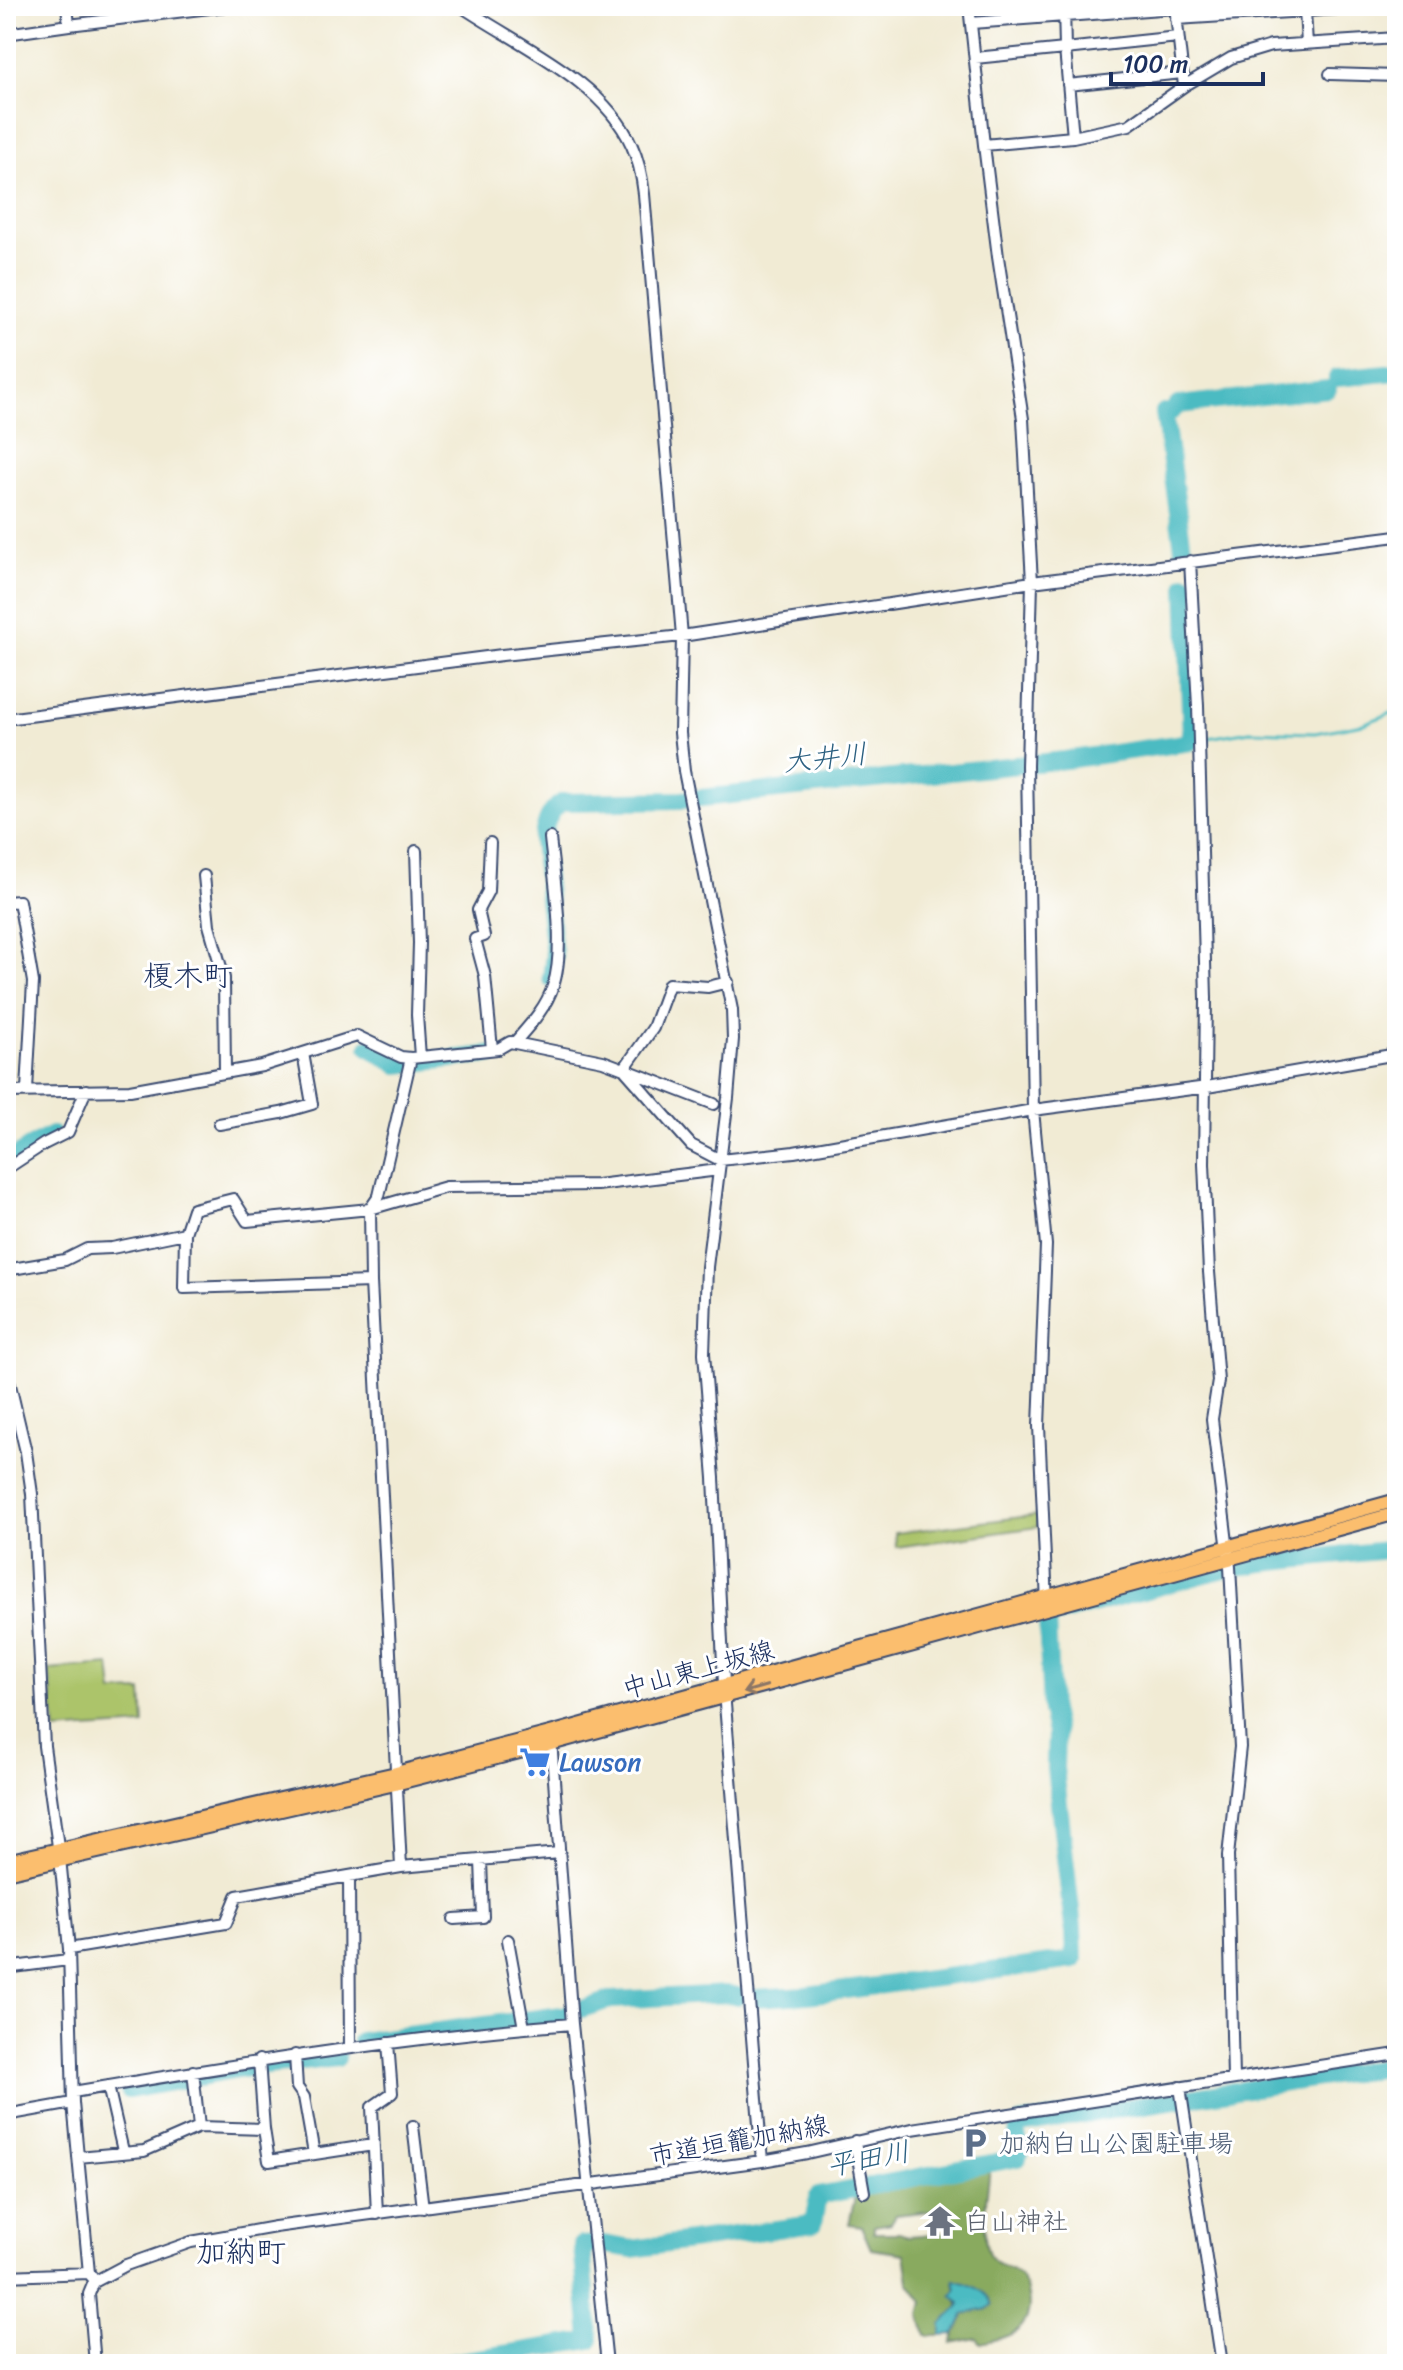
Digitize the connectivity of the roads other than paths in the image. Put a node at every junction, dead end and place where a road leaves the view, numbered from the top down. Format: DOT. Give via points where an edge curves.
graph roads {
  1 [pos="67,6"];
  2 [pos="226,6"];
  3 [pos="461,6"];
  4 [pos="969,6"];
  5 [pos="1388,6"];
  6 [pos="1288,9"];
  7 [pos="1064,11"];
  8 [pos="1175,11"];
  9 [pos="1305,11"];
  10 [pos="971,23"];
  11 [pos="69,25"];
  12 [pos="6,34"];
  13 [pos="1178,37"];
  14 [pos="1397,38"];
  15 [pos="1307,44"];
  16 [pos="1065,49"];
  17 [pos="975,58"];
  18 [pos="1182,73"];
  19 [pos="1330,74"];
  20 [pos="1397,76"];
  21 [pos="1068,85"];
  22 [pos="1184,86"];
  23 [pos="1073,137"];
  24 [pos="984,145"];
  25 [pos="1397,536"];
  26 [pos="1190,561"];
  27 [pos="1032,582"];
  28 [pos="682,636"];
  29 [pos="6,719"];
  30 [pos="550,838"];
  31 [pos="490,843"];
  32 [pos="416,851"];
  33 [pos="204,876"];
  34 [pos="6,902"];
  35 [pos="728,982"];
  36 [pos="515,1042"];
  37 [pos="492,1049"];
  38 [pos="303,1053"];
  39 [pos="1397,1054"];
  40 [pos="413,1061"];
  41 [pos="624,1069"];
  42 [pos="225,1072"];
  43 [pos="1207,1087"];
  44 [pos="27,1090"];
  45 [pos="86,1090"];
  46 [pos="6,1092"];
  47 [pos="714,1104"];
  48 [pos="1033,1110"];
  49 [pos="219,1124"];
  50 [pos="719,1165"];
  51 [pos="6,1169"];
  52 [pos="370,1209"];
  53 [pos="185,1233"];
  54 [pos="6,1270"];
  55 [pos="371,1282"];
  56 [pos="6,1368"];
  57 [pos="1397,1500"];
  58 [pos="1397,1513"];
  59 [pos="1229,1561"];
  60 [pos="1047,1602"];
  61 [pos="724,1691"];
  62 [pos="550,1739"];
  63 [pos="396,1778"];
  64 [pos="559,1853"];
  65 [pos="58,1855"];
  66 [pos="481,1860"];
  67 [pos="6,1861"];
  68 [pos="401,1867"];
  69 [pos="6,1873"];
  70 [pos="349,1876"];
  71 [pos="454,1919"];
  72 [pos="508,1940"];
  73 [pos="68,1954"];
  74 [pos="6,1968"];
  75 [pos="572,2016"];
  76 [pos="523,2023"];
  77 [pos="388,2043"];
  78 [pos="350,2048"];
  79 [pos="1397,2054"];
  80 [pos="295,2055"];
  81 [pos="259,2060"];
  82 [pos="193,2071"];
  83 [pos="1233,2079"];
  84 [pos="108,2086"];
  85 [pos="1180,2087"];
  86 [pos="73,2097"];
  87 [pos="6,2115"];
  88 [pos="413,2126"];
  89 [pos="199,2127"];
  90 [pos="264,2129"];
  91 [pos="855,2141"];
  92 [pos="373,2145"];
  93 [pos="123,2151"];
  94 [pos="314,2154"];
  95 [pos="78,2157"];
  96 [pos="762,2161"];
  97 [pos="588,2186"];
  98 [pos="864,2192"];
  99 [pos="423,2208"];
  100 [pos="377,2214"];
  101 [pos="6,2276"];
  102 [pos="92,2278"];
  103 [pos="95,2364"];
  104 [pos="607,2364"];
  105 [pos="1222,2364"];
  1 -- 11 [label="street"];
  2 -- 11 [label="street"];
  3 -- 28 [label="street" via="599,99 627,135 640,166"];
  4 -- 10 [label="street"];
  5 -- 9 [label="street"];
  6 -- 8 [label="street"];
  6 -- 9 [label="street"];
  7 -- 8 [label="street"];
  7 -- 10 [label="street"];
  7 -- 16 [label="street"];
  8 -- 13 [label="street"];
  9 -- 15 [label="street"];
  10 -- 17 [label="street"];
  11 -- 12 [label="street"];
  13 -- 16 [label="street"];
  13 -- 18 [label="street"];
  14 -- 15 [label="street"];
  15 -- 22 [label="street" via="1271,46 1231,58"];
  16 -- 17 [label="street"];
  16 -- 21 [label="street"];
  17 -- 24 [label="street"];
  18 -- 21 [label="street"];
  18 -- 22 [label="street"];
  19 -- 20 [label="street"];
  21 -- 23 [label="street"];
  22 -- 23 [label="street" via="1129,125"];
  23 -- 24 [label="street"];
  24 -- 27 [label="street" via="1023,419"];
  25 -- 26 [label="street"];
  26 -- 27 [label="street"];
  26 -- 43 [label="street"];
  27 -- 28 [label="street"];
  27 -- 48 [label="street" via="1027,762"];
  28 -- 29 [label="street"];
  28 -- 35 [label="street" via="680,733"];
  30 -- 36 [label="street" via="558,964 553,988"];
  31 -- 37 [label="street" via="488,891 478,910 484,936 475,939 485,976"];
  32 -- 40 [label="street" via="419,943"];
  33 -- 42 [label="street" via="209,925 224,978"];
  34 -- 44 [label="street" via="19,901 33,982"];
  35 -- 41 [label="street" via="708,987 669,984 653,1028"];
  35 -- 50 [label="street" via="733,1039"];
  36 -- 37 [label="street"];
  36 -- 41 [label="street"];
  37 -- 40 [label="street"];
  38 -- 40 [label="street" via="357,1036"];
  38 -- 42 [label="street"];
  38 -- 49 [label="street" via="312,1104"];
  39 -- 43 [label="street"];
  40 -- 52 [label="street" via="379,1196"];
  41 -- 47 [label="street"];
  41 -- 50 [label="street" via="691,1145"];
  42 -- 45 [label="street" via="130,1090"];
  43 -- 48 [label="street"];
  43 -- 59 [label="street" via="1204,1164 1218,1381 1212,1419"];
  44 -- 45 [label="street"];
  44 -- 46 [label="street"];
  45 -- 51 [label="street" via="68,1132"];
  48 -- 50 [label="street"];
  48 -- 60 [label="street" via="1046,1245 1039,1426"];
  50 -- 52 [label="street" via="597,1185 446,1187"];
  50 -- 61 [label="street" via="704,1353"];
  52 -- 53 [label="street" via="247,1221 233,1199 193,1209"];
  52 -- 55 [label="street"];
  53 -- 54 [label="street" via="87,1249 65,1260"];
  53 -- 55 [label="street" via="184,1288"];
  55 -- 63 [label="street"];
  56 -- 65 [label="street" via="32,1494 44,1746"];
  57 -- 59 [label="main road, 中山東上坂線"];
  58 -- 59 [label="main road, 中山東上坂線"];
  59 -- 60 [label="main road, 中山東上坂線"];
  59 -- 83 [label="street" via="1240,1747 1228,1856"];
  60 -- 61 [label="main road, 中山東上坂線"];
  61 -- 62 [label="main road, 中山東上坂線"];
  61 -- 96 [label="street"];
  62 -- 63 [label="main road, 中山東上坂線"];
  62 -- 64 [label="street"];
  63 -- 65 [label="main road, 中山東上坂線"];
  63 -- 68 [label="street"];
  64 -- 66 [label="street"];
  64 -- 75 [label="street"];
  65 -- 67 [label="main road, 中山東上坂線"];
  65 -- 69 [label="main road, 中山東上坂線"];
  65 -- 73 [label="street"];
  66 -- 68 [label="street"];
  66 -- 71 [label="street" via="483,1917"];
  68 -- 70 [label="street"];
  70 -- 73 [label="street" via="237,1896 226,1923"];
  70 -- 78 [label="street"];
  72 -- 76 [label="street"];
  73 -- 74 [label="street"];
  73 -- 86 [label="street"];
  75 -- 76 [label="street"];
  75 -- 97 [label="street"];
  76 -- 77 [label="street"];
  77 -- 78 [label="street"];
  77 -- 92 [label="street" via="392,2093 372,2107"];
  78 -- 80 [label="street"];
  79 -- 83 [label="street, 市道垣籠加納線"];
  80 -- 81 [label="street"];
  80 -- 94 [label="street" via="297,2087 304,2097"];
  81 -- 82 [label="street"];
  81 -- 90 [label="street"];
  82 -- 84 [label="street"];
  82 -- 89 [label="street"];
  83 -- 85 [label="street, 市道垣籠加納線"];
  84 -- 86 [label="street"];
  84 -- 93 [label="street"];
  85 -- 91 [label="street, 市道垣籠加納線"];
  85 -- 105 [label="street"];
  86 -- 87 [label="street"];
  86 -- 95 [label="street"];
  88 -- 99 [label="street"];
  89 -- 90 [label="street"];
  89 -- 93 [label="street" via="144,2151"];
  90 -- 94 [label="street" via="269,2161"];
  91 -- 96 [label="street, 市道垣籠加納線"];
  91 -- 98 [label="street"];
  92 -- 94 [label="street"];
  92 -- 100 [label="street"];
  93 -- 95 [label="street"];
  95 -- 102 [label="street"];
  96 -- 97 [label="street, 市道垣籠加納線"];
  97 -- 99 [label="street, 市道垣籠加納線"];
  97 -- 104 [label="street"];
  99 -- 100 [label="street, 市道垣籠加納線"];
  100 -- 102 [label="street, 市道垣籠加納線" via="191,2242"];
  101 -- 102 [label="street"];
  102 -- 103 [label="street"];
}
